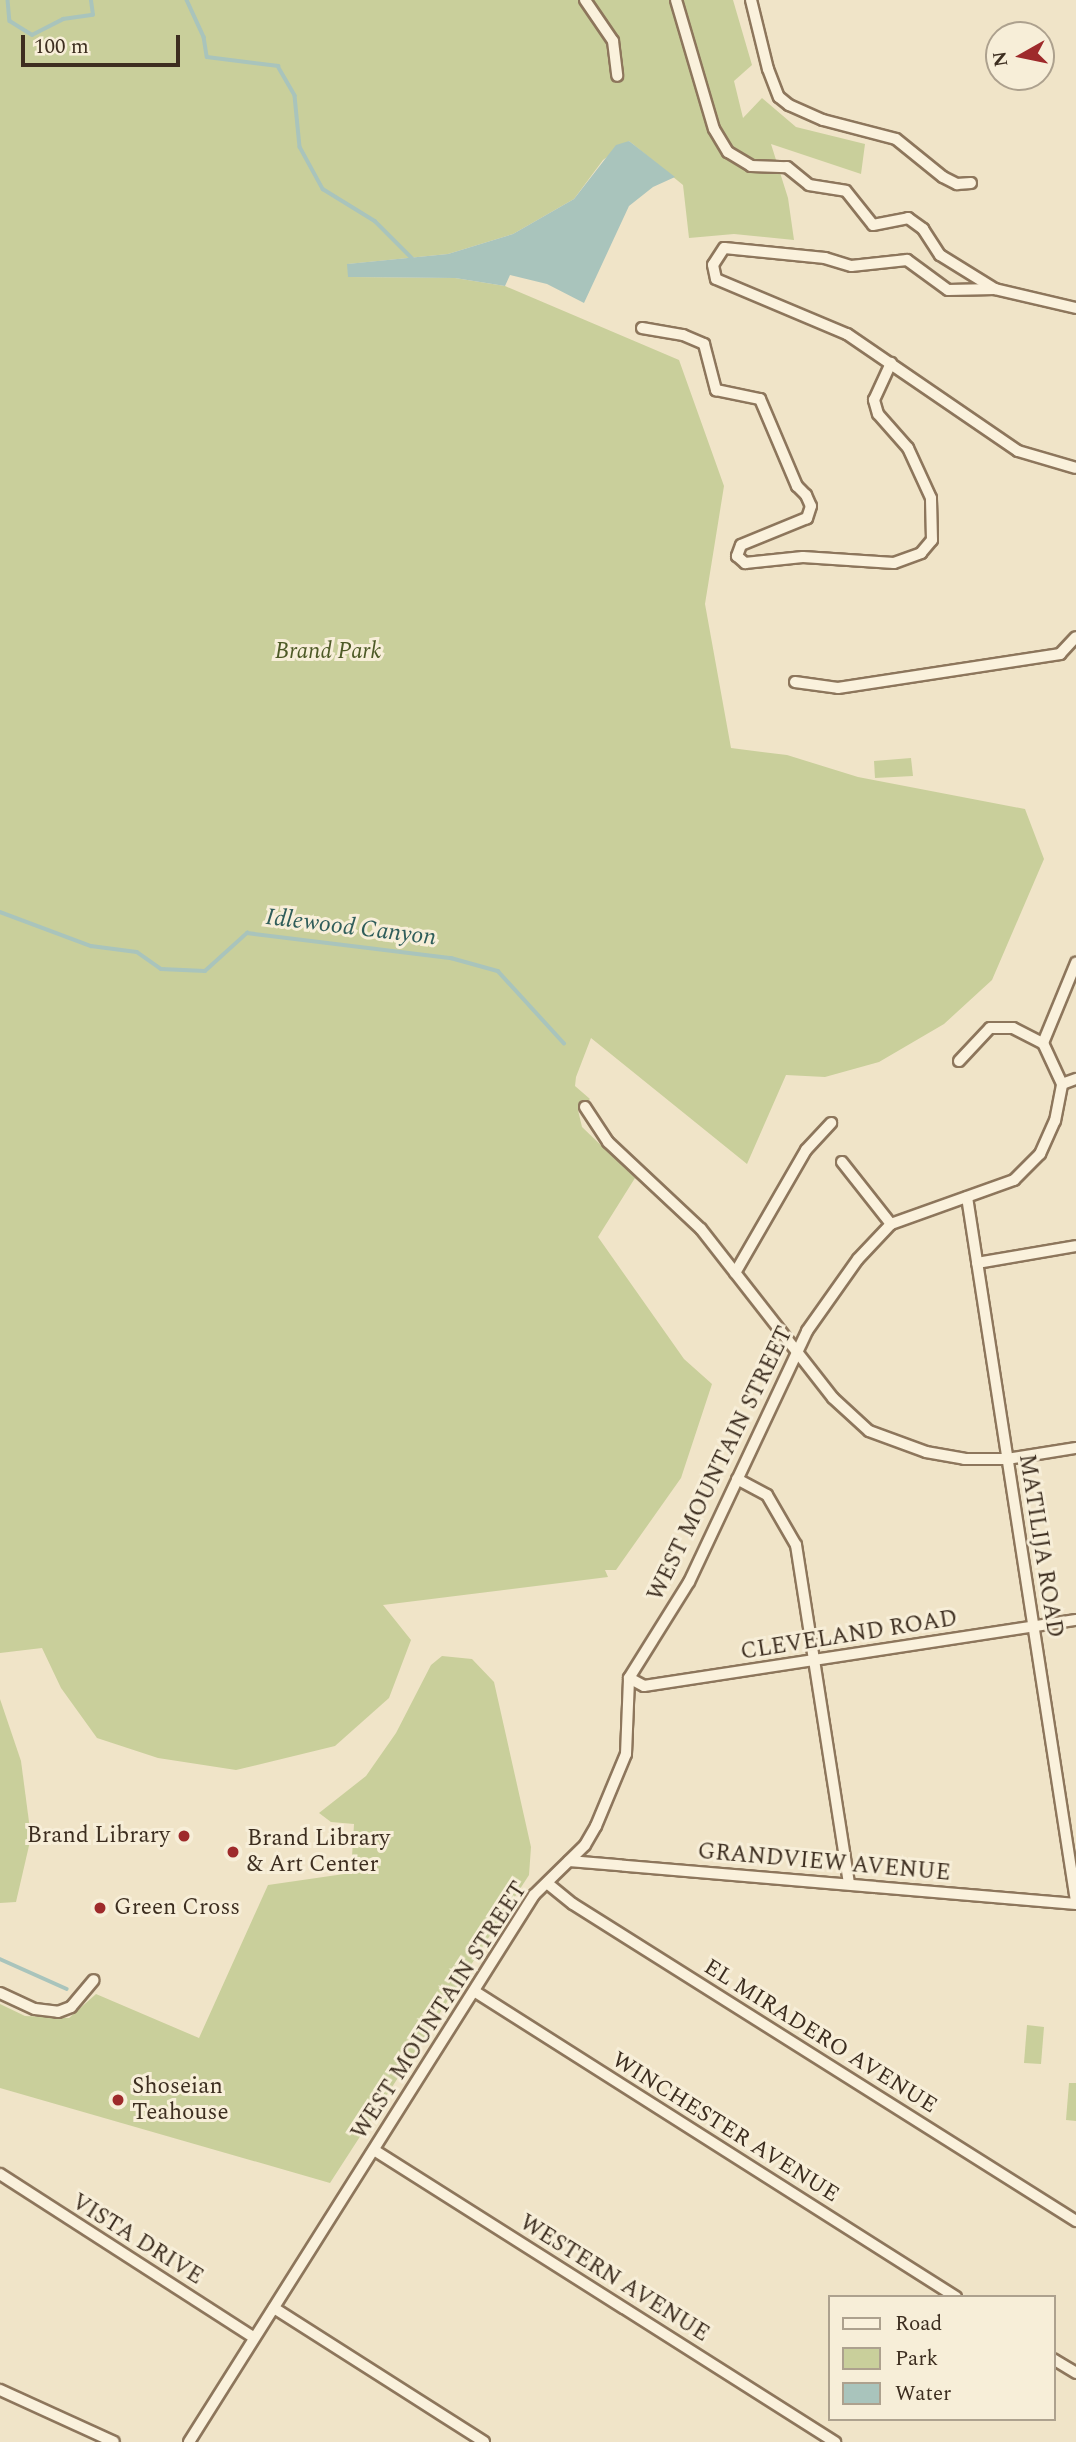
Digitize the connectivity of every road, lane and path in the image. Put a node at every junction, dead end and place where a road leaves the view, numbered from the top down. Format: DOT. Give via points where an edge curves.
graph roads {
  1 [pos="585,0"];
  2 [pos="676,0"];
  3 [pos="751,0"];
  4 [pos="617,76"];
  5 [pos="971,183"];
  6 [pos="995,289"];
  7 [pos="1076,308"];
  8 [pos="642,328"];
  9 [pos="891,363"];
  10 [pos="1076,468"];
  11 [pos="1076,637"];
  12 [pos="795,681"];
  13 [pos="1076,963"];
  14 [pos="1042,1043"];
  15 [pos="959,1061"];
  16 [pos="1076,1079"];
  17 [pos="1062,1084"];
  18 [pos="586,1107"];
  19 [pos="831,1123"];
  20 [pos="842,1162"];
  21 [pos="967,1197"];
  22 [pos="891,1224"];
  23 [pos="1076,1246"];
  24 [pos="977,1263"];
  25 [pos="735,1273"];
  26 [pos="795,1350"];
  27 [pos="1076,1448"];
  28 [pos="1007,1459"];
  29 [pos="737,1479"];
  30 [pos="1076,1620"];
  31 [pos="1033,1627"];
  32 [pos="815,1661"];
  33 [pos="629,1678"];
  34 [pos="569,1861"];
  35 [pos="547,1883"];
  36 [pos="849,1884"];
  37 [pos="1076,1903"];
  38 [pos="93,1980"];
  39 [pos="474,1991"];
  40 [pos="0,1993"];
  41 [pos="373,2150"];
  42 [pos="0,2174"];
  43 [pos="1076,2221"];
  44 [pos="953,2295"];
  45 [pos="274,2308"];
  46 [pos="254,2338"];
  47 [pos="1055,2360"];
  48 [pos="1076,2373"];
  49 [pos="0,2390"];
  50 [pos="114,2442"];
  51 [pos="189,2442"];
  52 [pos="484,2442"];
  53 [pos="835,2442"];
  1 -- 4 [label="street" via="613,41"];
  2 -- 6 [label="street" via="714,129 728,152 751,166 788,167 809,185 846,191 873,225 908,218 923,229 940,255"];
  3 -- 5 [label="street" via="779,97 823,120 896,139 943,177 957,184"];
  6 -- 7 [label="street"];
  6 -- 9 [label="street" via="948,290 907,260 851,266 825,258 724,248 713,265 716,279 847,334"];
  8 -- 9 [label="street" via="704,344 716,390 760,399 797,486 811,506 807,518 741,545 737,556 745,564 803,557 894,563 921,553 932,540 931,498 908,448 878,414 874,400"];
  9 -- 10 [label="street" via="1018,451"];
  11 -- 12 [label="street" via="1060,654 838,688"];
  13 -- 14 [label="street"];
  14 -- 15 [label="street" via="1013,1028 990,1028"];
  14 -- 17 [label="street"];
  16 -- 17 [label="street"];
  17 -- 21 [label="street, WEST MOUNTAIN STREET" via="1055,1121 1040,1154 1014,1180"];
  18 -- 25 [label="street" via="608,1142 701,1229"];
  19 -- 25 [label="street" via="806,1150"];
  20 -- 22 [label="street"];
  21 -- 22 [label="street, WEST MOUNTAIN STREET"];
  21 -- 24 [label="street, MATILIJA ROAD"];
  22 -- 26 [label="street, WEST MOUNTAIN STREET" via="858,1259"];
  23 -- 24 [label="street"];
  24 -- 28 [label="street, MATILIJA ROAD"];
  25 -- 26 [label="street"];
  26 -- 28 [label="street" via="833,1398 870,1430 926,1452"];
  26 -- 29 [label="street, WEST MOUNTAIN STREET"];
  27 -- 28 [label="street"];
  28 -- 31 [label="street, MATILIJA ROAD"];
  29 -- 32 [label="street" via="767,1495 796,1545"];
  29 -- 33 [label="street, WEST MOUNTAIN STREET" via="689,1583"];
  30 -- 31 [label="street, CLEVELAND ROAD"];
  31 -- 32 [label="street, CLEVELAND ROAD"];
  31 -- 37 [label="street, MATILIJA ROAD"];
  32 -- 33 [label="street, CLEVELAND ROAD" via="644,1686"];
  32 -- 36 [label="street"];
  33 -- 34 [label="street, WEST MOUNTAIN STREET" via="626,1754 596,1826"];
  34 -- 35 [label="street, WEST MOUNTAIN STREET"];
  34 -- 36 [label="street, GRANDVIEW AVENUE"];
  35 -- 39 [label="street, WEST MOUNTAIN STREET"];
  35 -- 43 [label="street, EL MIRADERO AVENUE" via="573,1904"];
  36 -- 37 [label="street, GRANDVIEW AVENUE"];
  38 -- 40 [label="street" via="71,2007 58,2012 35,2009"];
  39 -- 41 [label="street, WEST MOUNTAIN STREET"];
  39 -- 44 [label="street, WINCHESTER AVENUE"];
  41 -- 45 [label="street, WEST MOUNTAIN STREET"];
  41 -- 53 [label="street, WESTERN AVENUE"];
  42 -- 46 [label="street, VISTA DRIVE"];
  45 -- 46 [label="street, WEST MOUNTAIN STREET"];
  45 -- 52 [label="street"];
  46 -- 51 [label="street, WEST MOUNTAIN STREET"];
  47 -- 48 [label="street"];
  49 -- 50 [label="street"];
}
